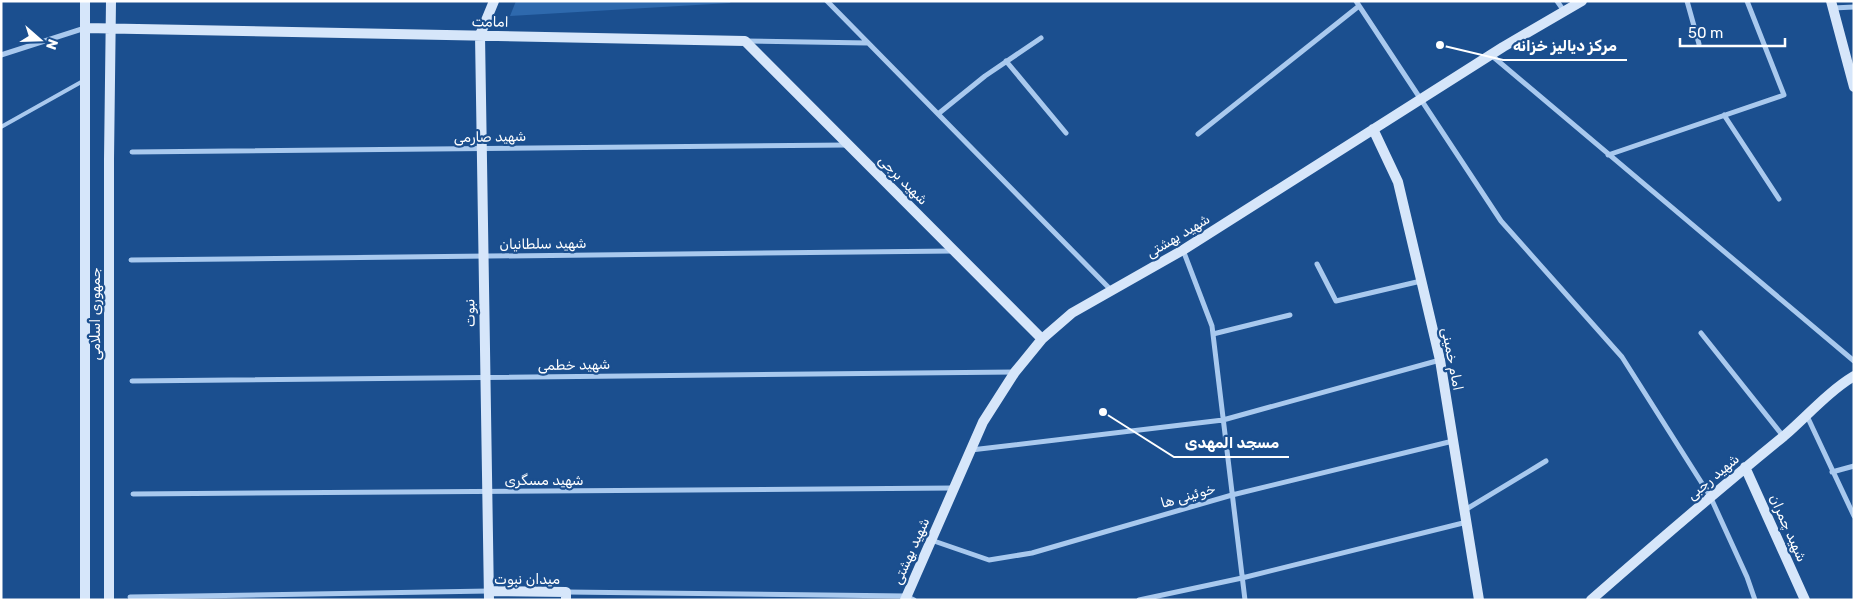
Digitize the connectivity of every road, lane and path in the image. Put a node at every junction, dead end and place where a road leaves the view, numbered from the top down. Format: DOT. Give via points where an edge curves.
graph roads {
  1 [pos="85,1"];
  2 [pos="111,1"];
  3 [pos="494,1"];
  4 [pos="827,1"];
  5 [pos="1557,1"];
  6 [pos="1582,1"];
  7 [pos="1688,1"];
  8 [pos="1747,1"];
  9 [pos="1357,4"];
  10 [pos="1832,5"];
  11 [pos="1854,7"];
  12 [pos="1564,11"];
  13 [pos="84,28"];
  14 [pos="111,28"];
  15 [pos="480,35"];
  16 [pos="1040,38"];
  17 [pos="745,41"];
  18 [pos="868,43"];
  19 [pos="1699,44"];
  20 [pos="1,55"];
  21 [pos="1491,55"];
  22 [pos="1006,61"];
  23 [pos="84,80"];
  24 [pos="1854,87"];
  25 [pos="1420,100"];
  26 [pos="938,114"];
  27 [pos="1724,115"];
  28 [pos="1,127"];
  29 [pos="1373,129"];
  30 [pos="1066,134"];
  31 [pos="1198,134"];
  32 [pos="848,144"];
  33 [pos="482,148"];
  34 [pos="132,152"];
  35 [pos="1608,155"];
  36 [pos="1779,199"];
  37 [pos="1183,250"];
  38 [pos="954,251"];
  39 [pos="483,256"];
  40 [pos="132,260"];
  41 [pos="1317,264"];
  42 [pos="1421,281"];
  43 [pos="1110,290"];
  44 [pos="1290,316"];
  45 [pos="1701,333"];
  46 [pos="1213,334"];
  47 [pos="1042,339"];
  48 [pos="1440,360"];
  49 [pos="1854,361"];
  50 [pos="1015,372"];
  51 [pos="1854,376"];
  52 [pos="485,377"];
  53 [pos="132,381"];
  54 [pos="1807,416"];
  55 [pos="1223,420"];
  56 [pos="1783,436"];
  57 [pos="1453,441"];
  58 [pos="970,450"];
  59 [pos="1546,461"];
  60 [pos="1854,466"];
  61 [pos="1745,468"];
  62 [pos="1832,472"];
  63 [pos="954,488"];
  64 [pos="487,492"];
  65 [pos="133,494"];
  66 [pos="1232,494"];
  67 [pos="1710,496"];
  68 [pos="1465,510"];
  69 [pos="1854,516"];
  70 [pos="1466,522"];
  71 [pos="931,540"];
  72 [pos="1242,578"];
  73 [pos="489,595"];
  74 [pos="566,596"];
  75 [pos="130,597"];
  76 [pos="908,599"];
  77 [pos="85,600"];
  78 [pos="109,600"];
  79 [pos="1140,600"];
  80 [pos="1245,600"];
  81 [pos="1479,600"];
  82 [pos="1591,600"];
  83 [pos="1755,600"];
  84 [pos="1805,600"];
  1 -- 13 [label="street, جمهوری اسلامی"];
  2 -- 14 [label="street, جمهوری اسلامی"];
  3 -- 15 [label="street"];
  4 -- 18 [label="street"];
  5 -- 12 [label="street"];
  6 -- 12 [label="street, شهید بهشتی"];
  7 -- 19 [label="street"];
  8 -- 27 [label="street" via="1784,95"];
  9 -- 25 [label="street"];
  9 -- 31 [label="street"];
  10 -- 11 [label="street"];
  10 -- 24 [label="street"];
  12 -- 21 [label="street, شهید بهشتی"];
  13 -- 14 [label="street, امامت"];
  13 -- 20 [label="street"];
  13 -- 23 [label="street, جمهوری اسلامی"];
  14 -- 15 [label="street, امامت"];
  14 -- 78 [label="street, جمهوری اسلامی"];
  15 -- 17 [label="street, امامت"];
  15 -- 33 [label="street, نبوت"];
  16 -- 22 [label="street"];
  17 -- 18 [label="street, امامت"];
  17 -- 32 [label="street, شهید برجی"];
  18 -- 26 [label="street"];
  21 -- 25 [label="street, شهید بهشتی"];
  21 -- 35 [label="street"];
  22 -- 26 [label="street"];
  22 -- 30 [label="street"];
  23 -- 28 [label="lane"];
  23 -- 77 [label="street, جمهوری اسلامی"];
  25 -- 29 [label="street, شهید بهشتی"];
  25 -- 67 [label="street" via="1501,220 1622,357"];
  26 -- 43 [label="street"];
  27 -- 35 [label="street"];
  27 -- 36 [label="street"];
  29 -- 37 [label="street, شهید بهشتی"];
  29 -- 42 [label="street, امام خمینی" via="1398,182"];
  32 -- 33 [label="street, شهید صارمی"];
  32 -- 38 [label="street, شهید برجی"];
  33 -- 34 [label="street, شهید صارمی"];
  33 -- 39 [label="street, نبوت"];
  35 -- 49 [label="street"];
  37 -- 43 [label="street, شهید بهشتی"];
  37 -- 46 [label="street"];
  38 -- 39 [label="street, شهید سلطانیان"];
  38 -- 47 [label="street, شهید برجی"];
  39 -- 40 [label="street, شهید سلطانیان"];
  39 -- 52 [label="street, نبوت"];
  41 -- 42 [label="street" via="1336,301"];
  42 -- 48 [label="street, امام خمینی"];
  43 -- 47 [label="street, شهید بهشتی" via="1072,313"];
  44 -- 46 [label="street"];
  45 -- 56 [label="street"];
  46 -- 55 [label="street"];
  47 -- 50 [label="street, شهید بهشتی"];
  48 -- 55 [label="street"];
  48 -- 57 [label="street, امام خمینی"];
  50 -- 52 [label="street, شهید خطمی"];
  50 -- 58 [label="street, شهید بهشتی" via="983,422"];
  51 -- 54 [label="street, شهید رجبی"];
  52 -- 53 [label="street, شهید خطمی"];
  52 -- 64 [label="street, نبوت"];
  54 -- 56 [label="street, شهید رجبی"];
  54 -- 62 [label="street"];
  55 -- 58 [label="street"];
  55 -- 66 [label="street"];
  56 -- 61 [label="street, شهید رجبی"];
  57 -- 66 [label="street, خوئینی ها"];
  57 -- 68 [label="street, امام خمینی"];
  58 -- 63 [label="street, شهید بهشتی"];
  59 -- 68 [label="street"];
  60 -- 62 [label="street"];
  61 -- 67 [label="street, شهید رجبی"];
  61 -- 84 [label="street, شهید چمران"];
  62 -- 69 [label="street"];
  63 -- 64 [label="street, شهید مسگری"];
  63 -- 71 [label="street, شهید بهشتی"];
  64 -- 65 [label="street, شهید مسگری"];
  64 -- 73 [label="street, نبوت"];
  66 -- 71 [label="street, خوئینی ها" via="1032,553 989,560"];
  66 -- 72 [label="street"];
  67 -- 82 [label="street, شهید رجبی"];
  67 -- 83 [label="street"];
  68 -- 70 [label="street, امام خمینی"];
  70 -- 72 [label="street"];
  70 -- 81 [label="street, امام خمینی"];
  71 -- 76 [label="street, شهید بهشتی"];
  72 -- 79 [label="street"];
  72 -- 80 [label="street"];
  73 -- 74 [label="street, میدان نبوت"];
  73 -- 75 [label="street"];
  74 -- 76 [label="street"];
}
